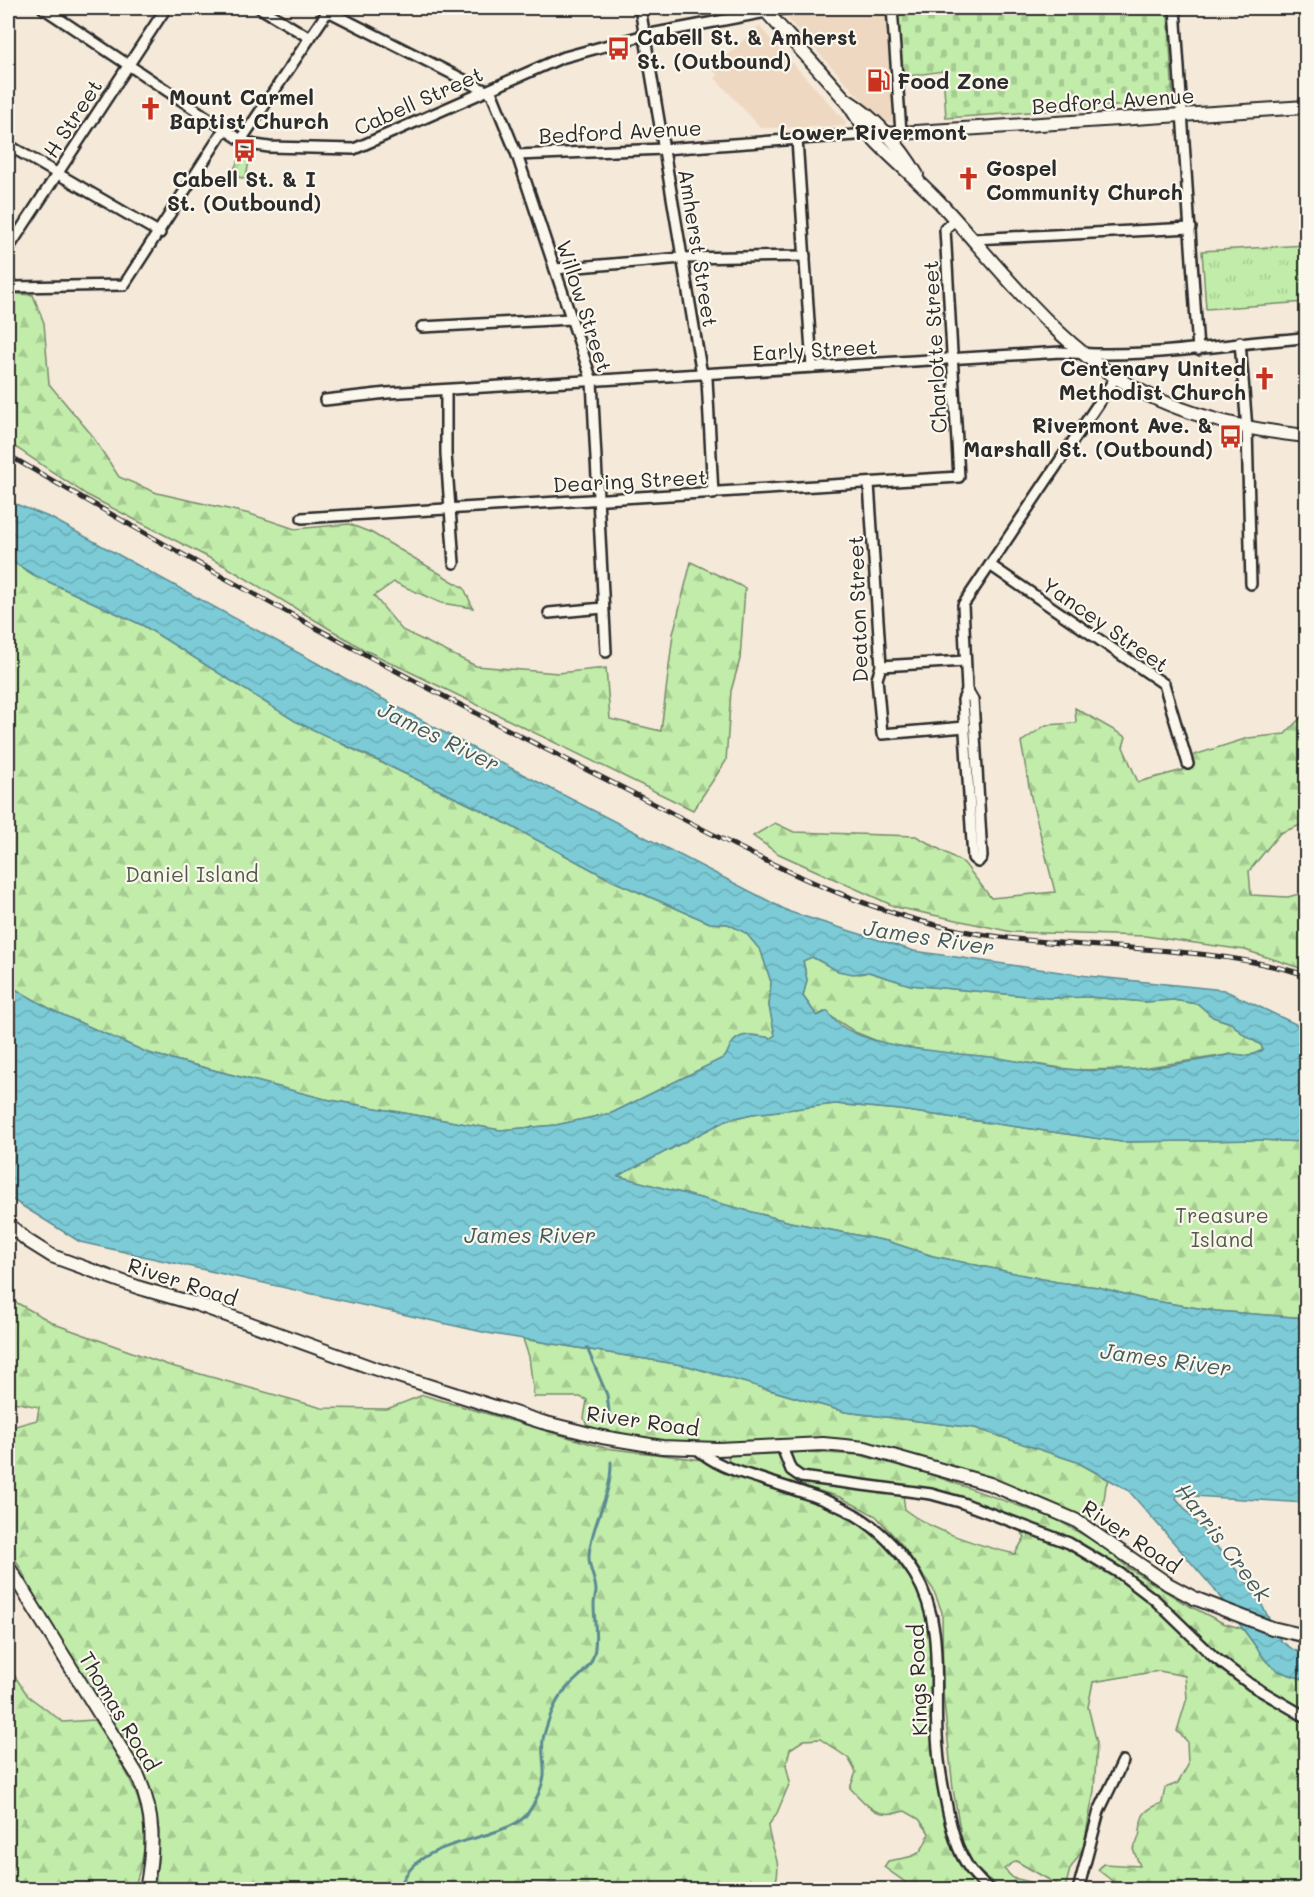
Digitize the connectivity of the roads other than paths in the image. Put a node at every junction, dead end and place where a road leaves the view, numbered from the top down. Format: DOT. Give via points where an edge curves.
graph roads {
  1 [pos="43,8"];
  2 [pos="166,8"];
  3 [pos="260,8"];
  4 [pos="640,8"];
  5 [pos="788,8"];
  6 [pos="892,8"];
  7 [pos="1175,8"];
  8 [pos="329,9"];
  9 [pos="764,9"];
  10 [pos="645,34"];
  11 [pos="310,38"];
  12 [pos="128,65"];
  13 [pos="487,90"];
  14 [pos="844,98"];
  15 [pos="1306,107"];
  16 [pos="1182,115"];
  17 [pos="224,130"];
  18 [pos="902,132"];
  19 [pos="869,134"];
  20 [pos="885,134"];
  21 [pos="797,139"];
  22 [pos="241,140"];
  23 [pos="8,145"];
  24 [pos="664,149"];
  25 [pos="517,155"];
  26 [pos="57,173"];
  27 [pos="918,176"];
  28 [pos="956,220"];
  29 [pos="1191,228"];
  30 [pos="160,233"];
  31 [pos="973,239"];
  32 [pos="8,249"];
  33 [pos="805,256"];
  34 [pos="682,258"];
  35 [pos="555,269"];
  36 [pos="8,284"];
  37 [pos="571,319"];
  38 [pos="422,327"];
  39 [pos="1306,338"];
  40 [pos="1240,342"];
  41 [pos="1198,350"];
  42 [pos="1084,354"];
  43 [pos="953,359"];
  44 [pos="812,367"];
  45 [pos="704,374"];
  46 [pos="1116,377"];
  47 [pos="592,381"];
  48 [pos="446,390"];
  49 [pos="325,400"];
  50 [pos="1248,429"];
  51 [pos="1306,436"];
  52 [pos="959,477"];
  53 [pos="869,484"];
  54 [pos="713,494"];
  55 [pos="597,500"];
  56 [pos="450,509"];
  57 [pos="302,518"];
  58 [pos="454,563"];
  59 [pos="990,565"];
  60 [pos="1251,584"];
  61 [pos="603,608"];
  62 [pos="549,614"];
  63 [pos="606,652"];
  64 [pos="965,661"];
  65 [pos="881,666"];
  66 [pos="967,690"];
  67 [pos="965,727"];
  68 [pos="1188,764"];
  69 [pos="8,1224"];
  70 [pos="781,1445"];
  71 [pos="696,1448"];
  72 [pos="8,1566"];
  73 [pos="1306,1636"];
  74 [pos="1306,1718"];
  75 [pos="1123,1761"];
  76 [pos="146,1890"];
  77 [pos="990,1890"];
  78 [pos="1078,1890"];
  1 -- 12 [label="street, Cabell Street"];
  2 -- 12 [label="street, H Street"];
  3 -- 11 [label="street"];
  4 -- 10 [label="street, Amherst Street"];
  5 -- 9 [label="street, Cabell Street"];
  6 -- 18 [label="street"];
  7 -- 16 [label="street"];
  8 -- 11 [label="street"];
  8 -- 13 [label="street"];
  9 -- 10 [label="street, Cabell Street"];
  9 -- 14 [label="street"];
  10 -- 13 [label="street, Cabell Street" via="561,58"];
  10 -- 24 [label="street, Amherst Street"];
  11 -- 22 [label="street"];
  12 -- 17 [label="street, Cabell Street"];
  12 -- 26 [label="street, H Street"];
  13 -- 22 [label="street, Cabell Street" via="354,149 269,147"];
  13 -- 25 [label="street, Willow Street"];
  14 -- 19 [label="street"];
  14 -- 20 [label="street" via="865,111"];
  15 -- 16 [label="street, Bedford Avenue"];
  16 -- 18 [label="street, Bedford Avenue"];
  16 -- 29 [label="street"];
  17 -- 22 [label="street, Cabell Street"];
  17 -- 30 [label="street"];
  18 -- 20 [label="street, Bedford Avenue"];
  19 -- 21 [label="street, Bedford Avenue"];
  19 -- 27 [label="street" via="892,160"];
  20 -- 27 [label="street"];
  21 -- 24 [label="street, Bedford Avenue"];
  21 -- 33 [label="street"];
  23 -- 26 [label="street"];
  24 -- 25 [label="street, Bedford Avenue"];
  24 -- 34 [label="street, Amherst Street"];
  25 -- 35 [label="street, Willow Street"];
  26 -- 30 [label="street"];
  26 -- 32 [label="street, H Street"];
  27 -- 28 [label="street"];
  28 -- 31 [label="street"];
  28 -- 43 [label="street, Charlotte Street" via="945,229"];
  29 -- 31 [label="street"];
  29 -- 41 [label="street"];
  30 -- 36 [label="street" via="124,285"];
  31 -- 42 [label="street"];
  33 -- 34 [label="street"];
  33 -- 44 [label="street"];
  34 -- 35 [label="street"];
  34 -- 45 [label="street, Amherst Street"];
  35 -- 37 [label="street, Willow Street"];
  37 -- 38 [label="street"];
  37 -- 47 [label="street, Willow Street"];
  39 -- 40 [label="street, Early Street"];
  40 -- 41 [label="street, Early Street"];
  40 -- 50 [label="street"];
  41 -- 42 [label="street, Early Street"];
  42 -- 43 [label="street, Early Street"];
  42 -- 46 [label="street"];
  43 -- 44 [label="street, Early Street"];
  43 -- 52 [label="street, Charlotte Street"];
  44 -- 45 [label="street, Early Street"];
  45 -- 47 [label="street, Early Street"];
  45 -- 54 [label="street, Amherst Street"];
  46 -- 50 [label="street" via="1206,418"];
  46 -- 59 [label="street"];
  47 -- 48 [label="street, Early Street"];
  47 -- 55 [label="street, Willow Street"];
  48 -- 49 [label="street, Early Street"];
  48 -- 56 [label="street"];
  50 -- 51 [label="street"];
  50 -- 60 [label="street"];
  52 -- 53 [label="street, Dearing Street"];
  53 -- 54 [label="street, Dearing Street"];
  53 -- 65 [label="street, Deaton Street"];
  54 -- 55 [label="street, Dearing Street"];
  55 -- 56 [label="street, Dearing Street"];
  55 -- 61 [label="street, Willow Street"];
  56 -- 57 [label="street, Dearing Street"];
  56 -- 58 [label="street"];
  59 -- 64 [label="street" via="963,605"];
  59 -- 68 [label="street, Yancey Street" via="1164,684"];
  61 -- 62 [label="street"];
  61 -- 63 [label="street, Willow Street"];
  64 -- 65 [label="street"];
  64 -- 66 [label="street"];
  65 -- 67 [label="street, Deaton Street" via="877,679 882,734"];
  66 -- 67 [label="street" via="963,700"];
  66 -- 67 [label="street" via="974,708 982,857 978,862 974,858"];
  69 -- 71 [label="street, River Road" via="52,1256 484,1404 594,1436"];
  70 -- 71 [label="street, River Road"];
  70 -- 73 [label="street, River Road" via="865,1448 1019,1495 1075,1520 1168,1584 1209,1605"];
  70 -- 74 [label="street" via="791,1470 801,1477 931,1494 1069,1543 1121,1574 1155,1600 1214,1657"];
  71 -- 77 [label="street, Kings Road" via="727,1469 851,1510 890,1542 914,1574 934,1621 938,1749 954,1838 969,1871"];
  72 -- 76 [label="street, Thomas Road" via="138,1776 153,1830"];
  75 -- 78 [label="street" via="1099,1811"];
}
